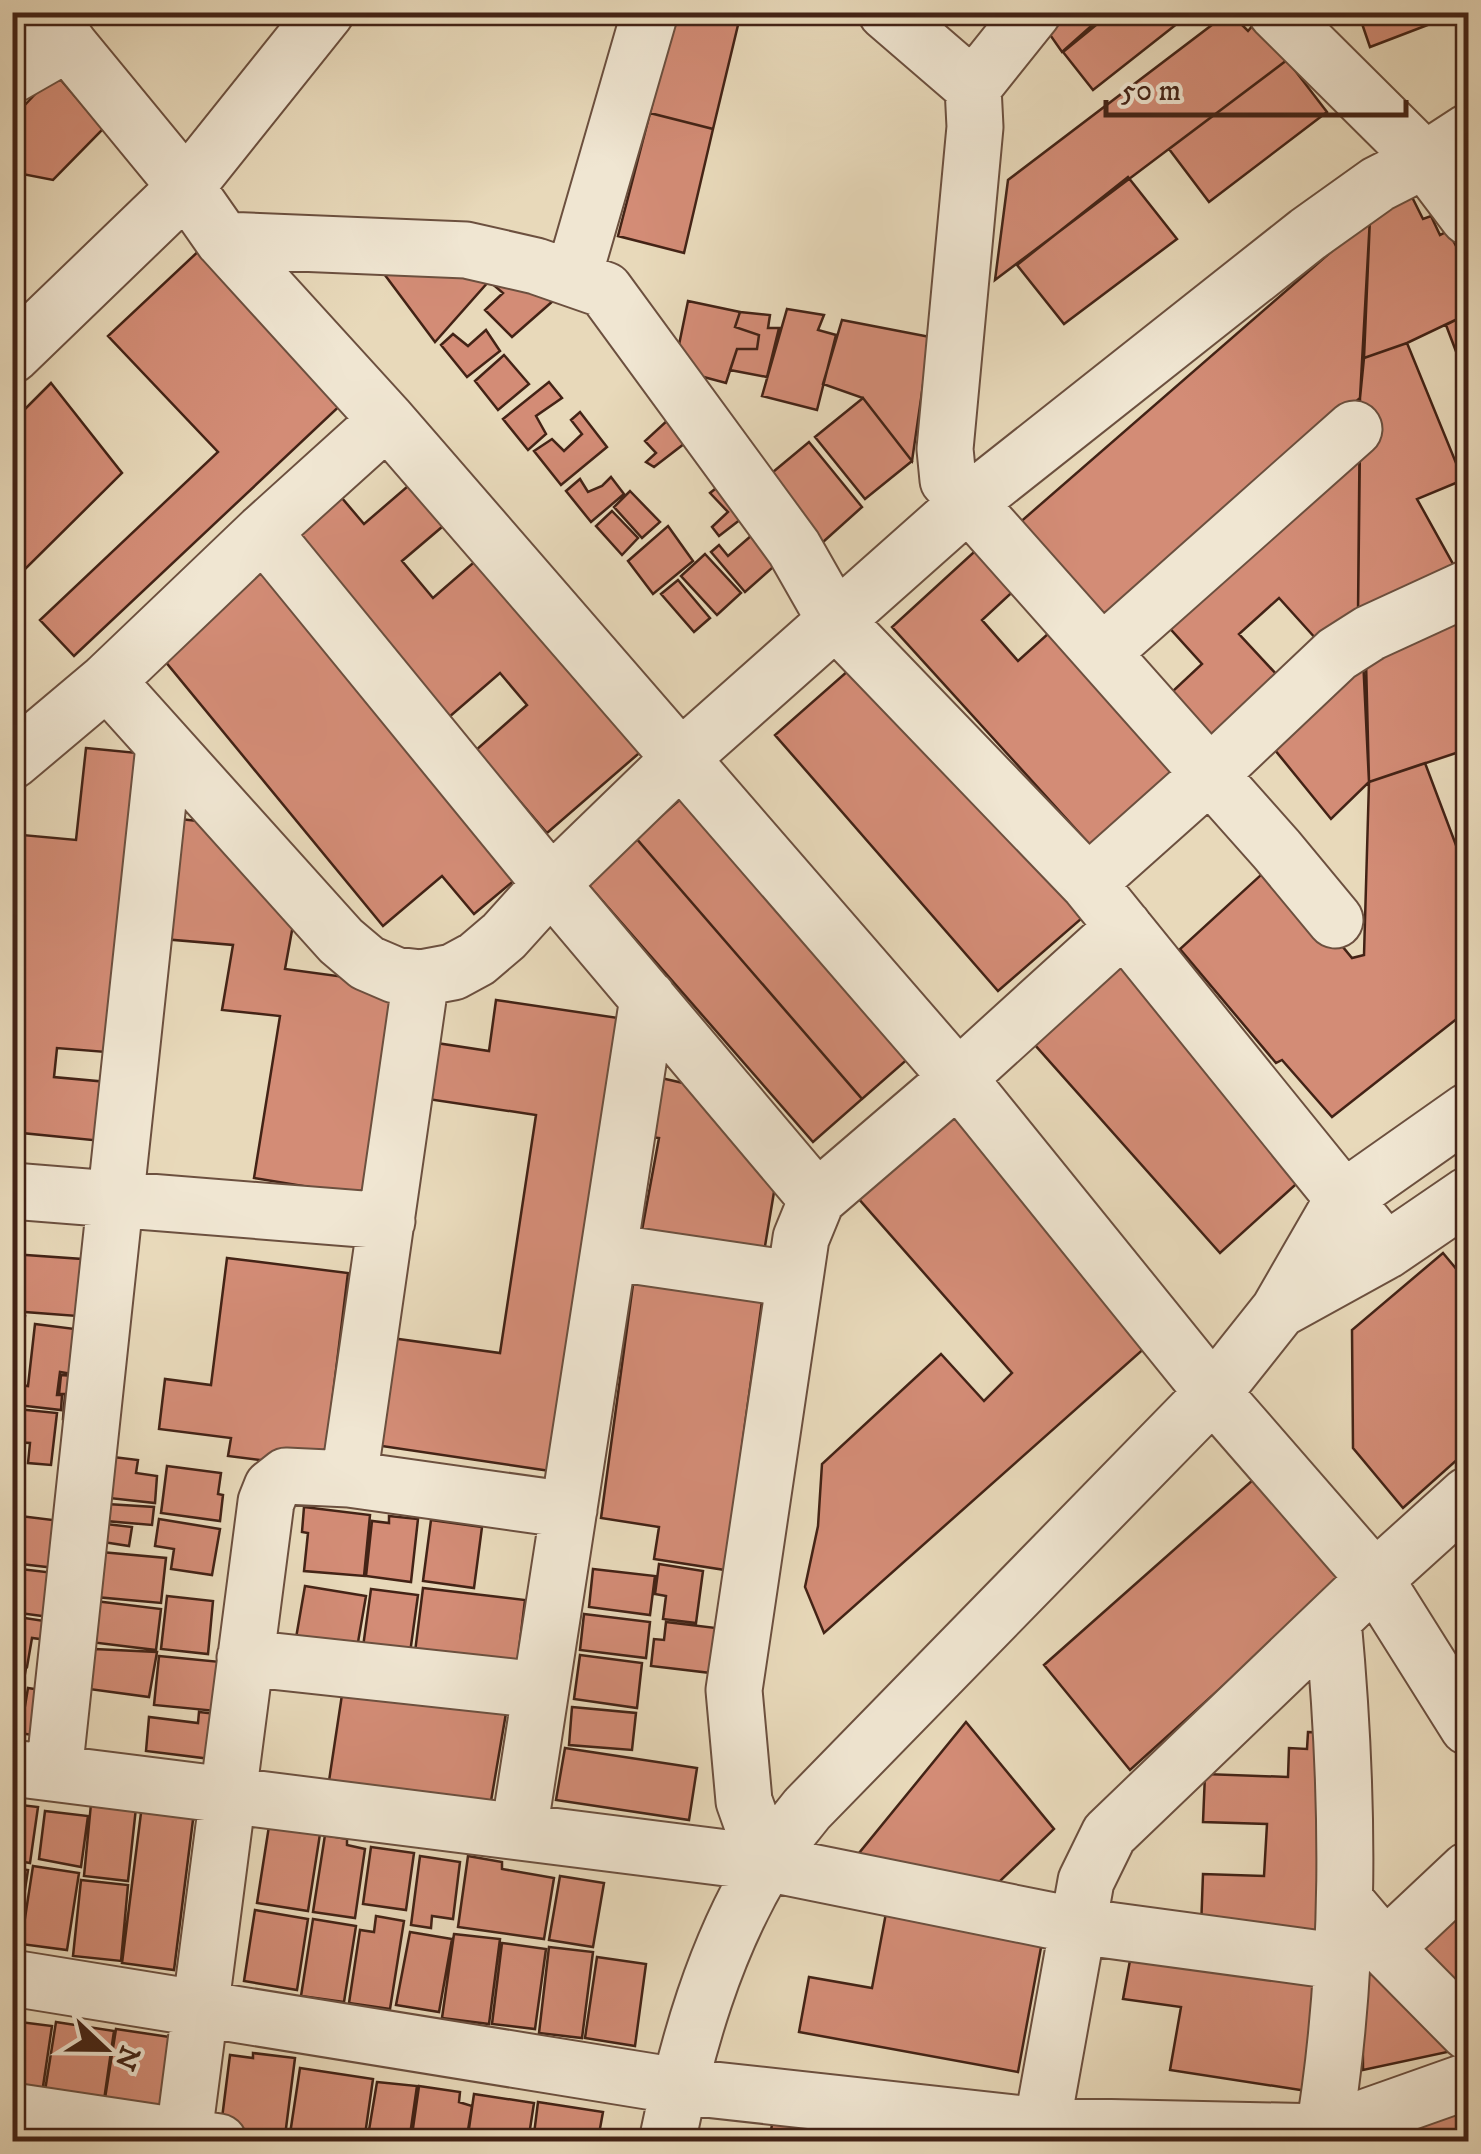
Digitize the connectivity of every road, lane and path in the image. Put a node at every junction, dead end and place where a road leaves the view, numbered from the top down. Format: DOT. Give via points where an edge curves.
graph roads {
  1 [pos="326,12"];
  2 [pos="650,12"];
  3 [pos="886,12"];
  4 [pos="1032,12"];
  5 [pos="1276,12"];
  6 [pos="55,28"];
  7 [pos="12,75"];
  8 [pos="972,86"];
  9 [pos="1447,146"];
  10 [pos="186,187"];
  11 [pos="1468,216"];
  12 [pos="222,240"];
  13 [pos="573,278"];
  14 [pos="12,355"];
  15 [pos="388,420"];
  16 [pos="1354,429"];
  17 [pos="968,503"];
  18 [pos="263,532"];
  19 [pos="1468,588"];
  20 [pos="835,620"];
  21 [pos="1102,652"];
  22 [pos="107,681"];
  23 [pos="164,746"];
  24 [pos="682,757"];
  25 [pos="12,761"];
  26 [pos="1208,776"];
  27 [pos="1088,883"];
  28 [pos="552,884"];
  29 [pos="1334,920"];
  30 [pos="1124,926"];
  31 [pos="421,978"];
  32 [pos="648,998"];
  33 [pos="958,1078"];
  34 [pos="1468,1111"];
  35 [pos="12,1190"];
  36 [pos="1468,1196"];
  37 [pos="116,1199"];
  38 [pos="817,1199"];
  39 [pos="1343,1199"];
  40 [pos="387,1221"];
  41 [pos="1386,1251"];
  42 [pos="609,1252"];
  43 [pos="793,1279"];
  44 [pos="1278,1310"];
  45 [pos="1213,1393"];
  46 [pos="349,1479"];
  47 [pos="1468,1495"];
  48 [pos="569,1510"];
  49 [pos="1375,1579"];
  50 [pos="1334,1620"];
  51 [pos="245,1658"];
  52 [pos="540,1690"];
  53 [pos="1468,1727"];
  54 [pos="33,1770"];
  55 [pos="228,1795"];
  56 [pos="519,1832"];
  57 [pos="766,1863"];
  58 [pos="1468,1870"];
  59 [pos="1078,1926"];
  60 [pos="1364,1955"];
  61 [pos="12,1978"];
  62 [pos="199,2011"];
  63 [pos="1468,2032"];
  64 [pos="1468,2081"];
  65 [pos="678,2086"];
  66 [pos="13,2112"];
  67 [pos="1040,2134"];
  68 [pos="1323,2137"];
  69 [pos="195,2140"];
  70 [pos="667,2142"];
  1 -- 10 [label="street"];
  2 -- 13 [label="street"];
  3 -- 8 [label="street"];
  4 -- 8 [label="street"];
  5 -- 9 [label="street"];
  6 -- 7 [label="street"];
  6 -- 10 [label="street"];
  8 -- 17 [label="street" via="975,127 944,449 948,480"];
  9 -- 11 [label="street"];
  9 -- 17 [label="street" via="1308,234"];
  10 -- 12 [label="street"];
  10 -- 14 [label="street"];
  12 -- 13 [label="street" via="466,250"];
  12 -- 15 [label="street"];
  13 -- 20 [label="street" via="605,290 624,314 794,548"];
  15 -- 18 [label="street"];
  15 -- 24 [label="street"];
  16 -- 21 [label="street"];
  17 -- 20 [label="street"];
  17 -- 21 [label="street"];
  18 -- 22 [label="street"];
  18 -- 28 [label="street"];
  19 -- 26 [label="street" via="1336,654"];
  20 -- 24 [label="street"];
  20 -- 27 [label="street"];
  21 -- 26 [label="street"];
  22 -- 23 [label="street"];
  22 -- 25 [label="street"];
  23 -- 31 [label="street" via="341,941 367,963"];
  23 -- 37 [label="street"];
  24 -- 28 [label="street"];
  24 -- 33 [label="street"];
  26 -- 27 [label="street"];
  26 -- 29 [label="street"];
  27 -- 30 [label="street"];
  28 -- 31 [label="street" via="477,959"];
  28 -- 32 [label="street"];
  30 -- 33 [label="street"];
  30 -- 39 [label="street"];
  31 -- 40 [label="street"];
  32 -- 38 [label="street"];
  32 -- 42 [label="street"];
  33 -- 38 [label="street"];
  33 -- 45 [label="street"];
  34 -- 39 [label="street"];
  35 -- 37 [label="street"];
  36 -- 41 [label="street"];
  37 -- 40 [label="street"];
  37 -- 54 [label="street"];
  38 -- 43 [label="street"];
  39 -- 41 [label="street"];
  39 -- 44 [label="street"];
  40 -- 46 [label="street"];
  41 -- 44 [label="street"];
  42 -- 43 [label="street"];
  42 -- 48 [label="street"];
  43 -- 57 [label="street" via="734,1690 744,1802"];
  44 -- 45 [label="street"];
  45 -- 49 [label="street"];
  45 -- 57 [label="street" via="807,1809"];
  46 -- 48 [label="street"];
  46 -- 51 [label="street" via="298,1474 272,1487"];
  47 -- 49 [label="street"];
  48 -- 52 [label="street"];
  49 -- 50 [label="street"];
  49 -- 53 [label="street"];
  50 -- 59 [label="street" via="1108,1834 1086,1881"];
  50 -- 60 [label="street" via="1344,1732 1346,1902"];
  51 -- 52 [label="street"];
  51 -- 55 [label="street"];
  52 -- 56 [label="street"];
  54 -- 55 [label="street"];
  55 -- 56 [label="street"];
  55 -- 62 [label="street"];
  56 -- 57 [label="street"];
  57 -- 59 [label="street"];
  57 -- 65 [label="street" via="726,1939"];
  58 -- 60 [label="street"];
  59 -- 60 [label="street"];
  59 -- 67 [label="street"];
  60 -- 63 [label="street"];
  60 -- 68 [label="street"];
  61 -- 62 [label="street"];
  62 -- 65 [label="street"];
  62 -- 69 [label="street"];
  64 -- 68 [label="street"];
  65 -- 67 [label="street"];
  65 -- 70 [label="street"];
  66 -- 69 [label="street"];
  67 -- 68 [label="street"];
}
